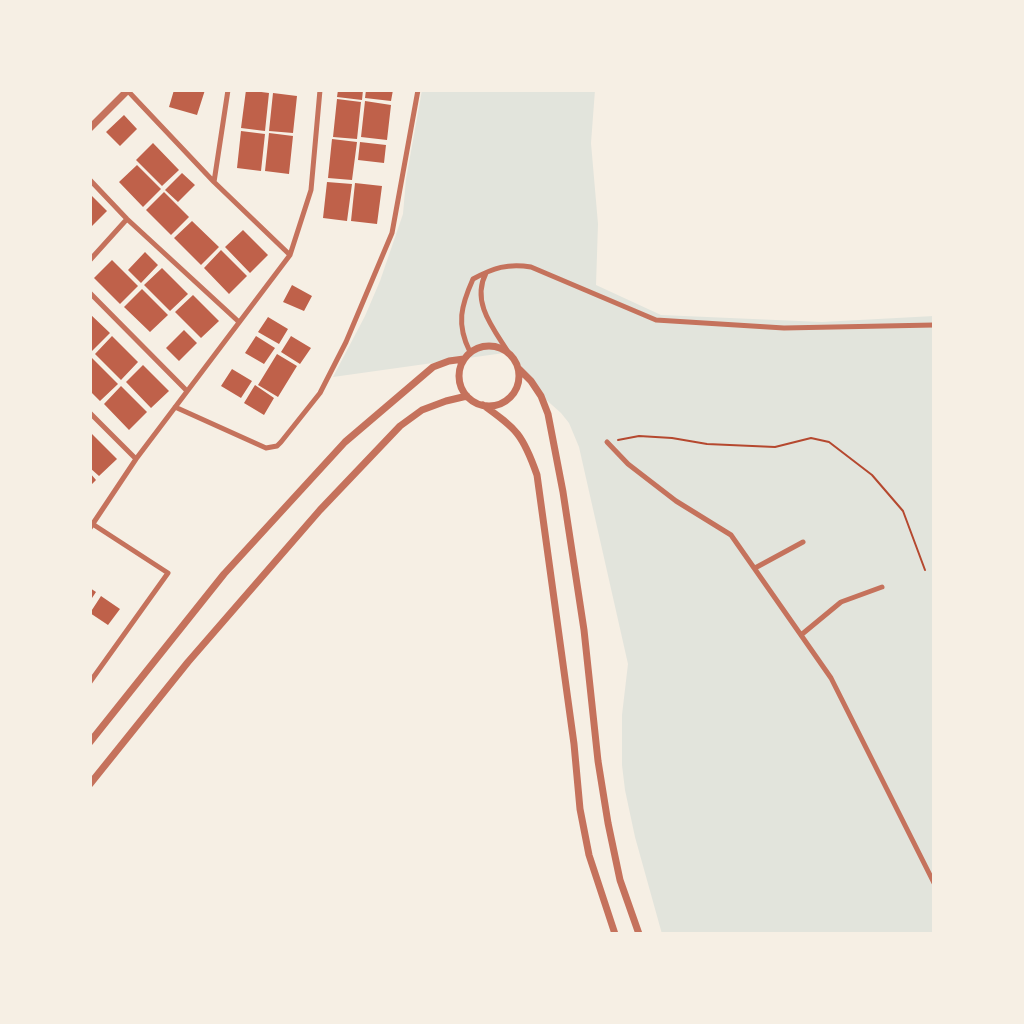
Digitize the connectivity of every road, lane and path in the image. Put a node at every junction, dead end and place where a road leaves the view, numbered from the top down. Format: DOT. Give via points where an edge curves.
graph roads {
  1 [pos="228,90"];
  2 [pos="320,90"];
  3 [pos="418,90"];
  4 [pos="126,91"];
  5 [pos="90,128"];
  6 [pos="90,180"];
  7 [pos="214,182"];
  8 [pos="127,219"];
  9 [pos="290,255"];
  10 [pos="90,260"];
  11 [pos="487,271"];
  12 [pos="90,293"];
  13 [pos="239,322"];
  14 [pos="934,325"];
  15 [pos="470,352"];
  16 [pos="508,352"];
  17 [pos="464,359"];
  18 [pos="519,369"];
  19 [pos="187,391"];
  20 [pos="467,396"];
  21 [pos="483,405"];
  22 [pos="175,407"];
  23 [pos="90,413"];
  24 [pos="607,441"];
  25 [pos="136,459"];
  26 [pos="91,525"];
  27 [pos="803,543"];
  28 [pos="755,568"];
  29 [pos="925,570"];
  30 [pos="882,586"];
  31 [pos="801,635"];
  32 [pos="90,682"];
  33 [pos="90,742"];
  34 [pos="90,784"];
  35 [pos="934,883"];
  36 [pos="615,934"];
  37 [pos="639,934"];
  1 -- 7 [label="street"];
  2 -- 9 [label="street" via="311,190"];
  3 -- 22 [label="street" via="392,233 320,393 281,442 266,448"];
  4 -- 5 [label="street"];
  4 -- 7 [label="street"];
  6 -- 8 [label="street"];
  7 -- 9 [label="street"];
  8 -- 10 [label="street"];
  8 -- 13 [label="street"];
  9 -- 13 [label="street"];
  11 -- 14 [label="street" via="514,264 531,267 656,320 784,328"];
  11 -- 15 [label="street" via="473,279 463,304 460,321"];
  11 -- 16 [label="street" via="481,282 482,308"];
  12 -- 19 [label="street"];
  13 -- 19 [label="street"];
  15 -- 16 [label="street" via="489,345"];
  15 -- 17 [label="street"];
  16 -- 18 [label="street"];
  17 -- 20 [label="street" via="459,378"];
  17 -- 33 [label="street" via="433,367 345,442 224,574"];
  18 -- 21 [label="street" via="511,397 502,403"];
  18 -- 37 [label="street" via="536,388 548,414 584,630 608,823 620,880"];
  19 -- 22 [label="street"];
  20 -- 21 [label="street"];
  20 -- 34 [label="street" via="422,410 400,426 188,662"];
  21 -- 36 [label="street" via="513,427 537,474 580,809 589,855"];
  22 -- 25 [label="street"];
  23 -- 25 [label="street"];
  24 -- 28 [label="street" via="628,464 668,495 731,535"];
  24 -- 29 [label="path" via="639,436 775,447 811,438 829,442 872,475 903,511"];
  25 -- 26 [label="street"];
  26 -- 32 [label="street" via="168,573"];
  27 -- 28 [label="street"];
  28 -- 31 [label="street"];
  30 -- 31 [label="street" via="841,602"];
  31 -- 35 [label="street" via="831,678"];
}
